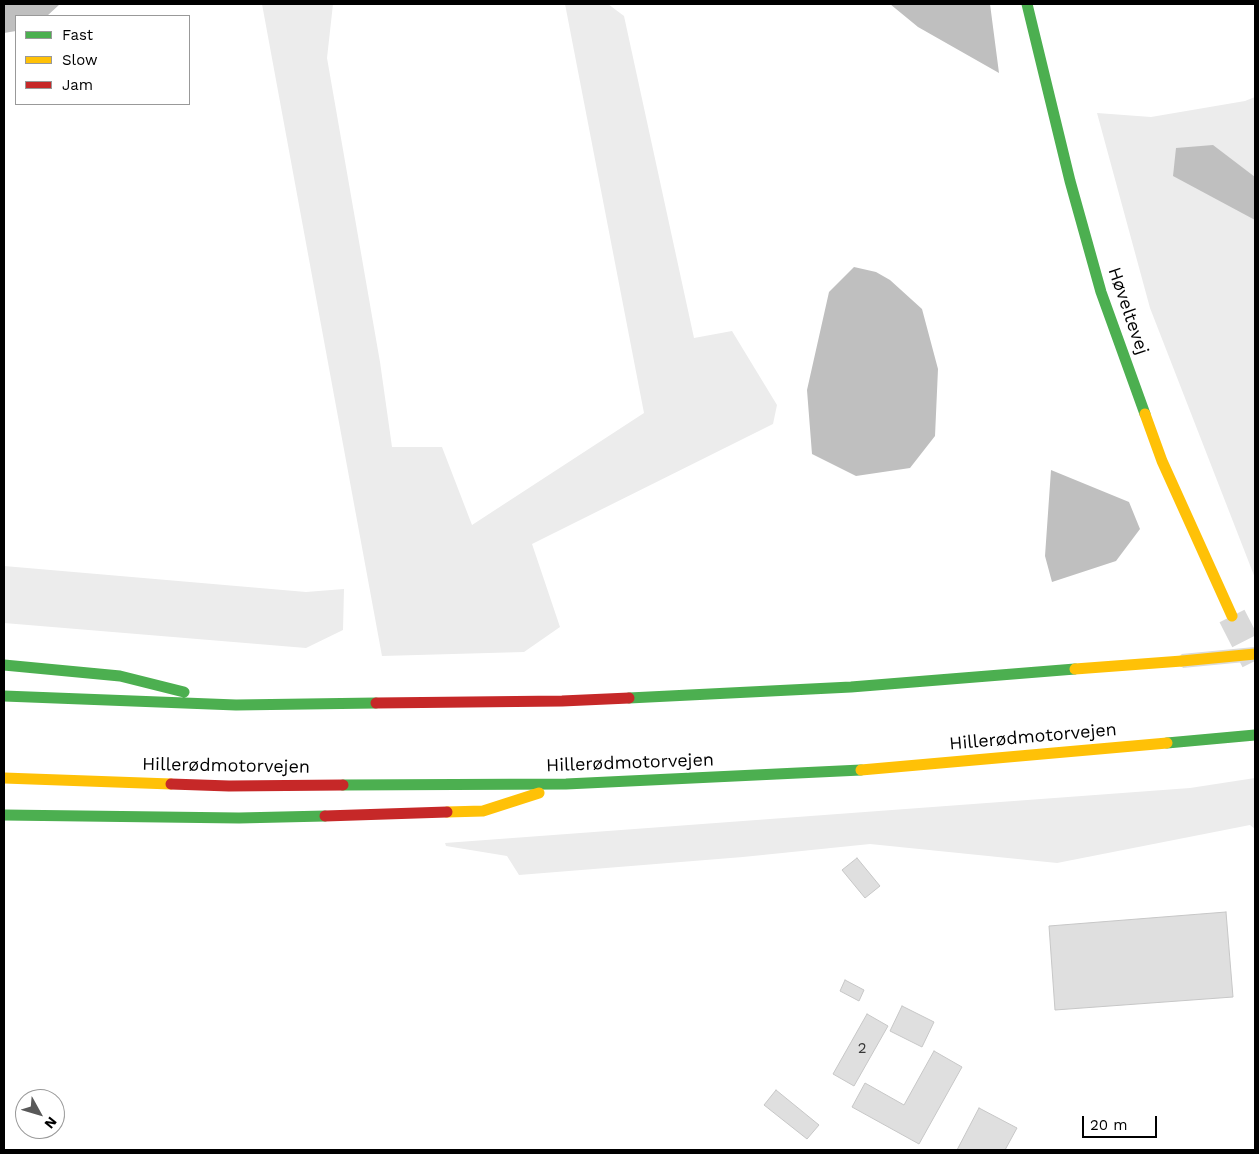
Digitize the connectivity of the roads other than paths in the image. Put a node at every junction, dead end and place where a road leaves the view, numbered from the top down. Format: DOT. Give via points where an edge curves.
graph roads {
  1 [pos="1028,4"];
  2 [pos="1232,616"];
  3 [pos="1255,654"];
  4 [pos="4,665"];
  5 [pos="4,696"];
  6 [pos="236,705"];
  7 [pos="1255,735"];
  8 [pos="4,778"];
  9 [pos="566,784"];
  10 [pos="4,814"];
  1 -- 2 [label="main road, Høveltevej" via="1068,172 1101,292 1162,461"];
  3 -- 6 [label="main road, bridge" via="851,686 562,701"];
  4 -- 6 [label="main road" via="120,676"];
  5 -- 6 [label="main road"];
  7 -- 9 [label="main road, Hillerødmotorvejen" via="859,770"];
  8 -- 9 [label="main road, Hillerødmotorvejen" via="229,786"];
  9 -- 10 [label="main road" via="483,811 239,818"];
}
